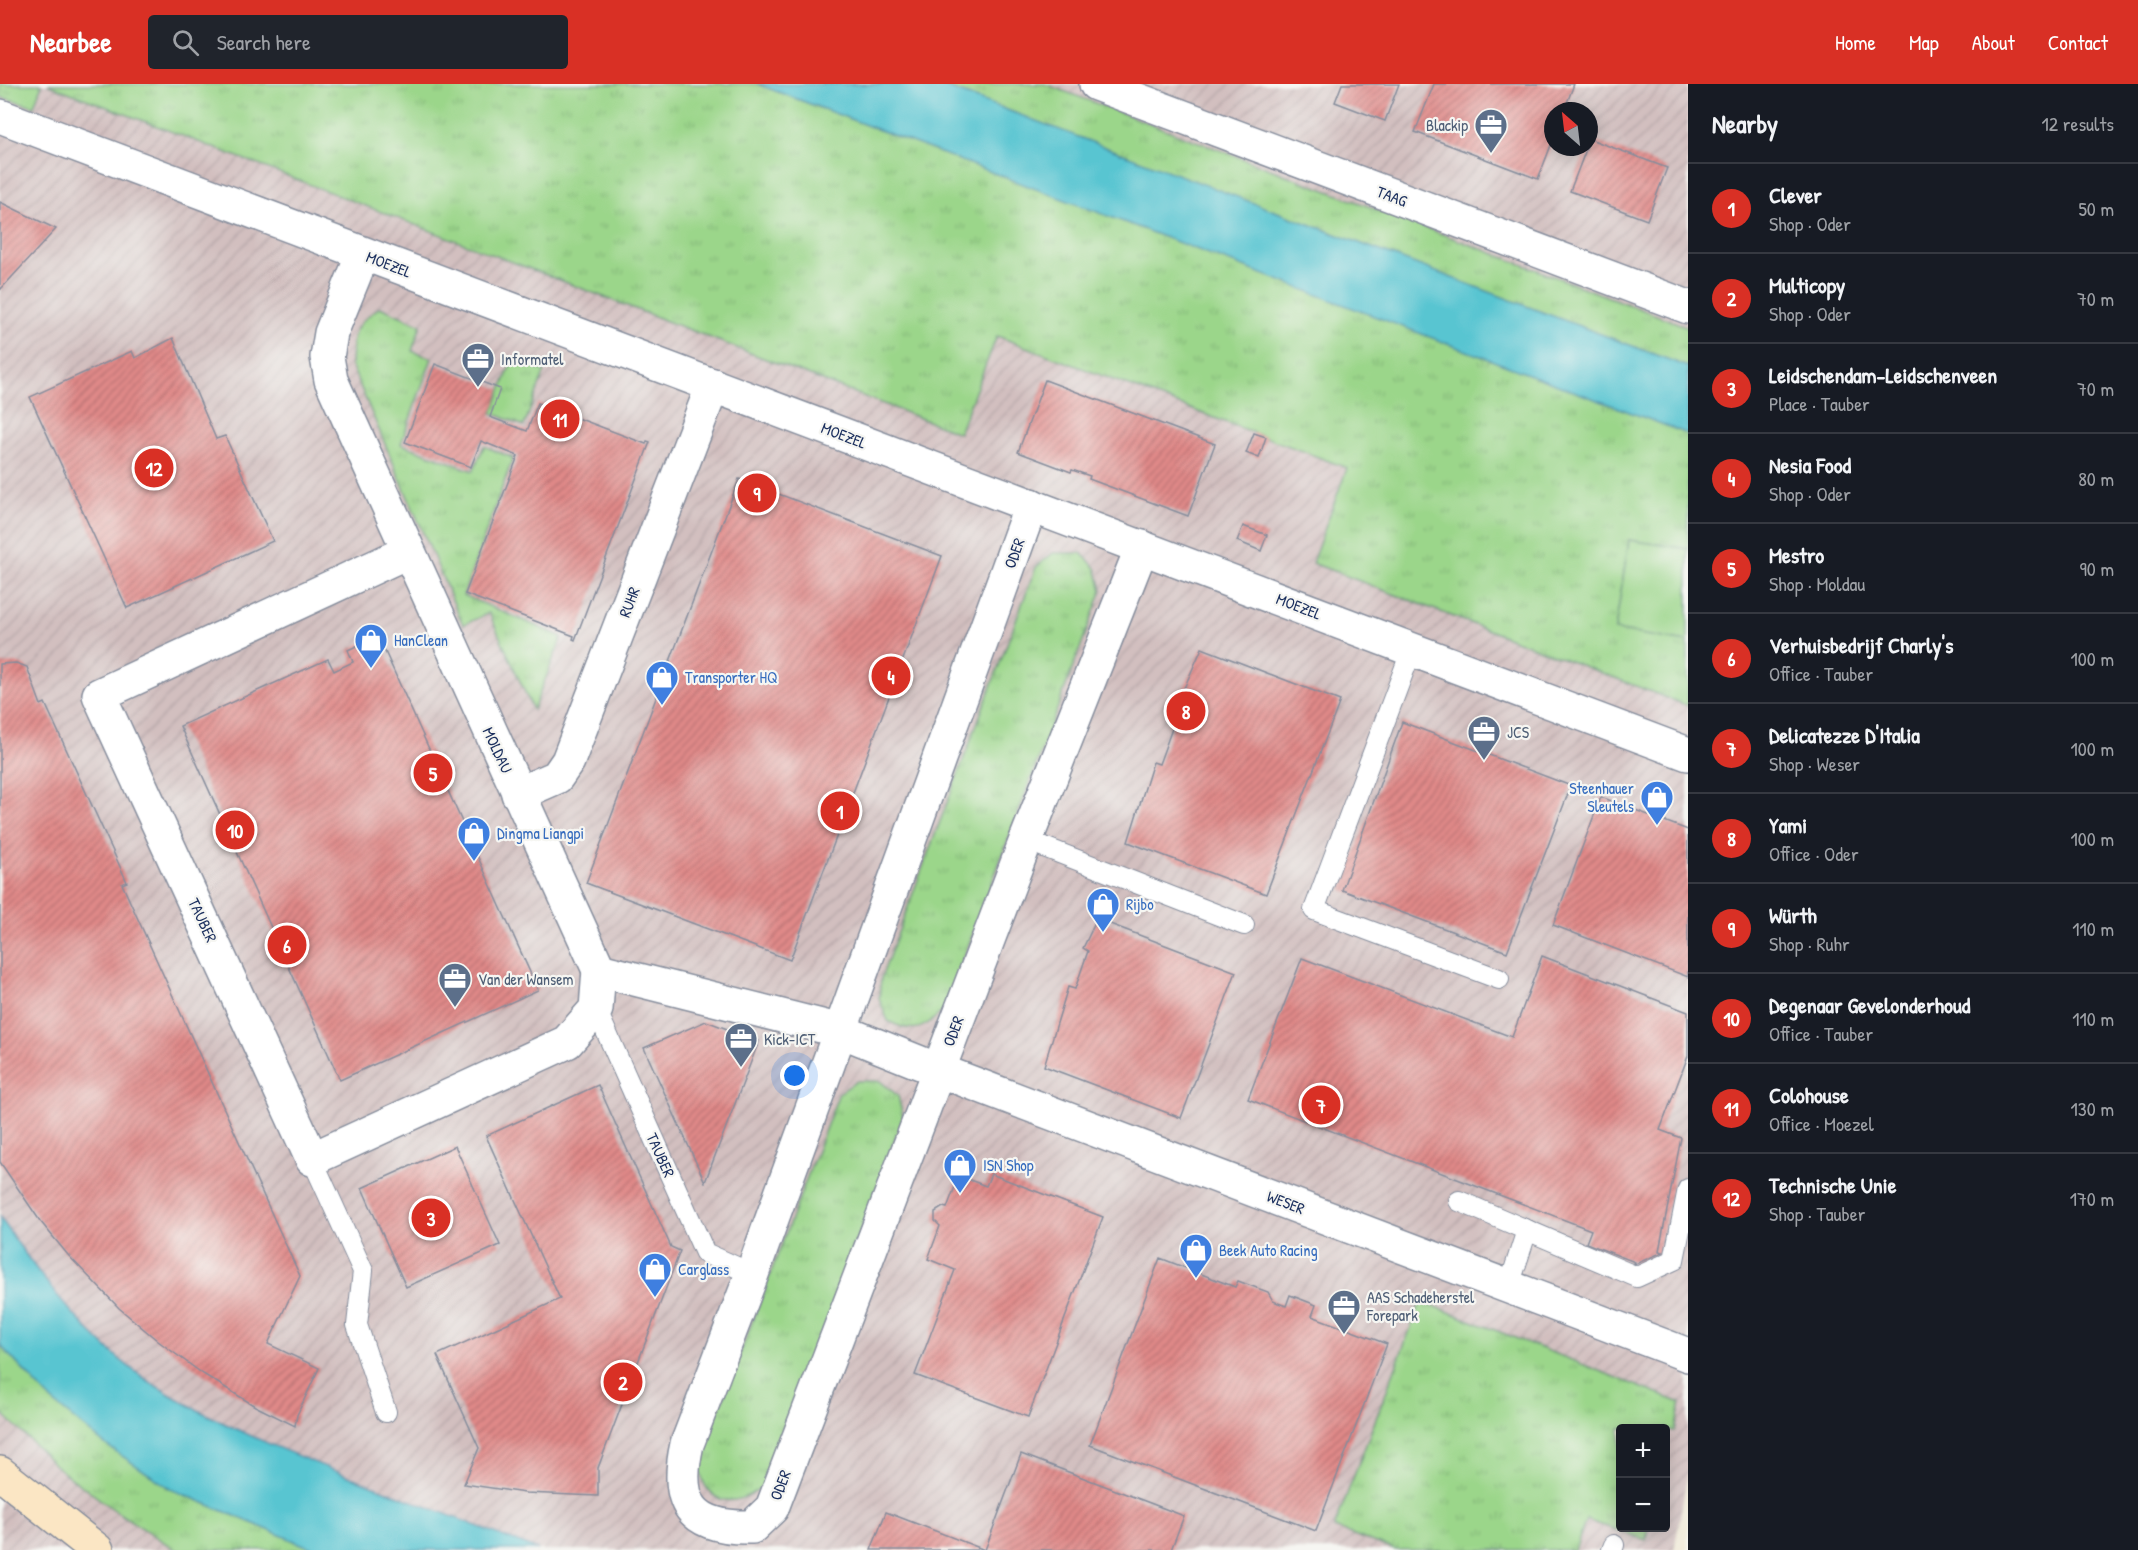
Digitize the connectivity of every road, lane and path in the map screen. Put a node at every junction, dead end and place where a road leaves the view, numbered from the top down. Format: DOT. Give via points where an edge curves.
graph roads {
  1 [pos="1096,84"];
  2 [pos="0,116"];
  3 [pos="363,254"];
  4 [pos="1688,307"];
  5 [pos="713,385"];
  6 [pos="1032,505"];
  7 [pos="1142,547"];
  8 [pos="407,552"];
  9 [pos="1412,649"];
  10 [pos="1688,754"];
  11 [pos="519,794"];
  12 [pos="1026,840"];
  13 [pos="1244,925"];
  14 [pos="599,970"];
  15 [pos="1499,979"];
  16 [pos="596,1009"];
  17 [pos="841,1031"];
  18 [pos="938,1070"];
  19 [pos="312,1159"];
  20 [pos="1688,1189"];
  21 [pos="1459,1201"];
  22 [pos="1527,1230"];
  23 [pos="752,1274"];
  24 [pos="1509,1286"];
  25 [pos="1688,1354"];
  26 [pos="386,1412"];
  27 [pos="0,1473"];
  28 [pos="97,1550"];
  1 -- 4 [label="street, TAAG"];
  2 -- 3 [label="street, MOEZEL"];
  3 -- 5 [label="street, MOEZEL"];
  3 -- 8 [label="street, MOLDAU" via="331,333 327,357 331,380"];
  5 -- 6 [label="street, MOEZEL"];
  5 -- 11 [label="street, RUHR" via="568,761 557,777"];
  6 -- 7 [label="street, MOEZEL"];
  6 -- 17 [label="street, ODER"];
  7 -- 9 [label="street, MOEZEL"];
  7 -- 12 [label="street, ODER"];
  8 -- 11 [label="street, MOLDAU"];
  8 -- 19 [label="street, TAUBER" via="99,694"];
  9 -- 10 [label="street, MOEZEL"];
  9 -- 15 [label="lane" via="1314,910"];
  11 -- 14 [label="street, MOLDAU"];
  12 -- 13 [label="lane"];
  12 -- 18 [label="street, ODER"];
  14 -- 16 [label="street, TAUBER"];
  14 -- 17 [label="street"];
  16 -- 19 [label="street" via="567,1042"];
  16 -- 23 [label="lane, TAUBER" via="705,1253"];
  17 -- 18 [label="street, WESER"];
  17 -- 23 [label="street, ODER"];
  18 -- 23 [label="street, ODER" via="772,1508 752,1527 725,1528 698,1515 683,1495 681,1471 687,1444"];
  18 -- 24 [label="street, WESER"];
  19 -- 26 [label="lane" via="363,1271 357,1325"];
  20 -- 22 [label="lane" via="1674,1260 1637,1277"];
  21 -- 22 [label="lane"];
  22 -- 24 [label="lane"];
  24 -- 25 [label="street, WESER"];
  27 -- 28 [label="main road"];
}
